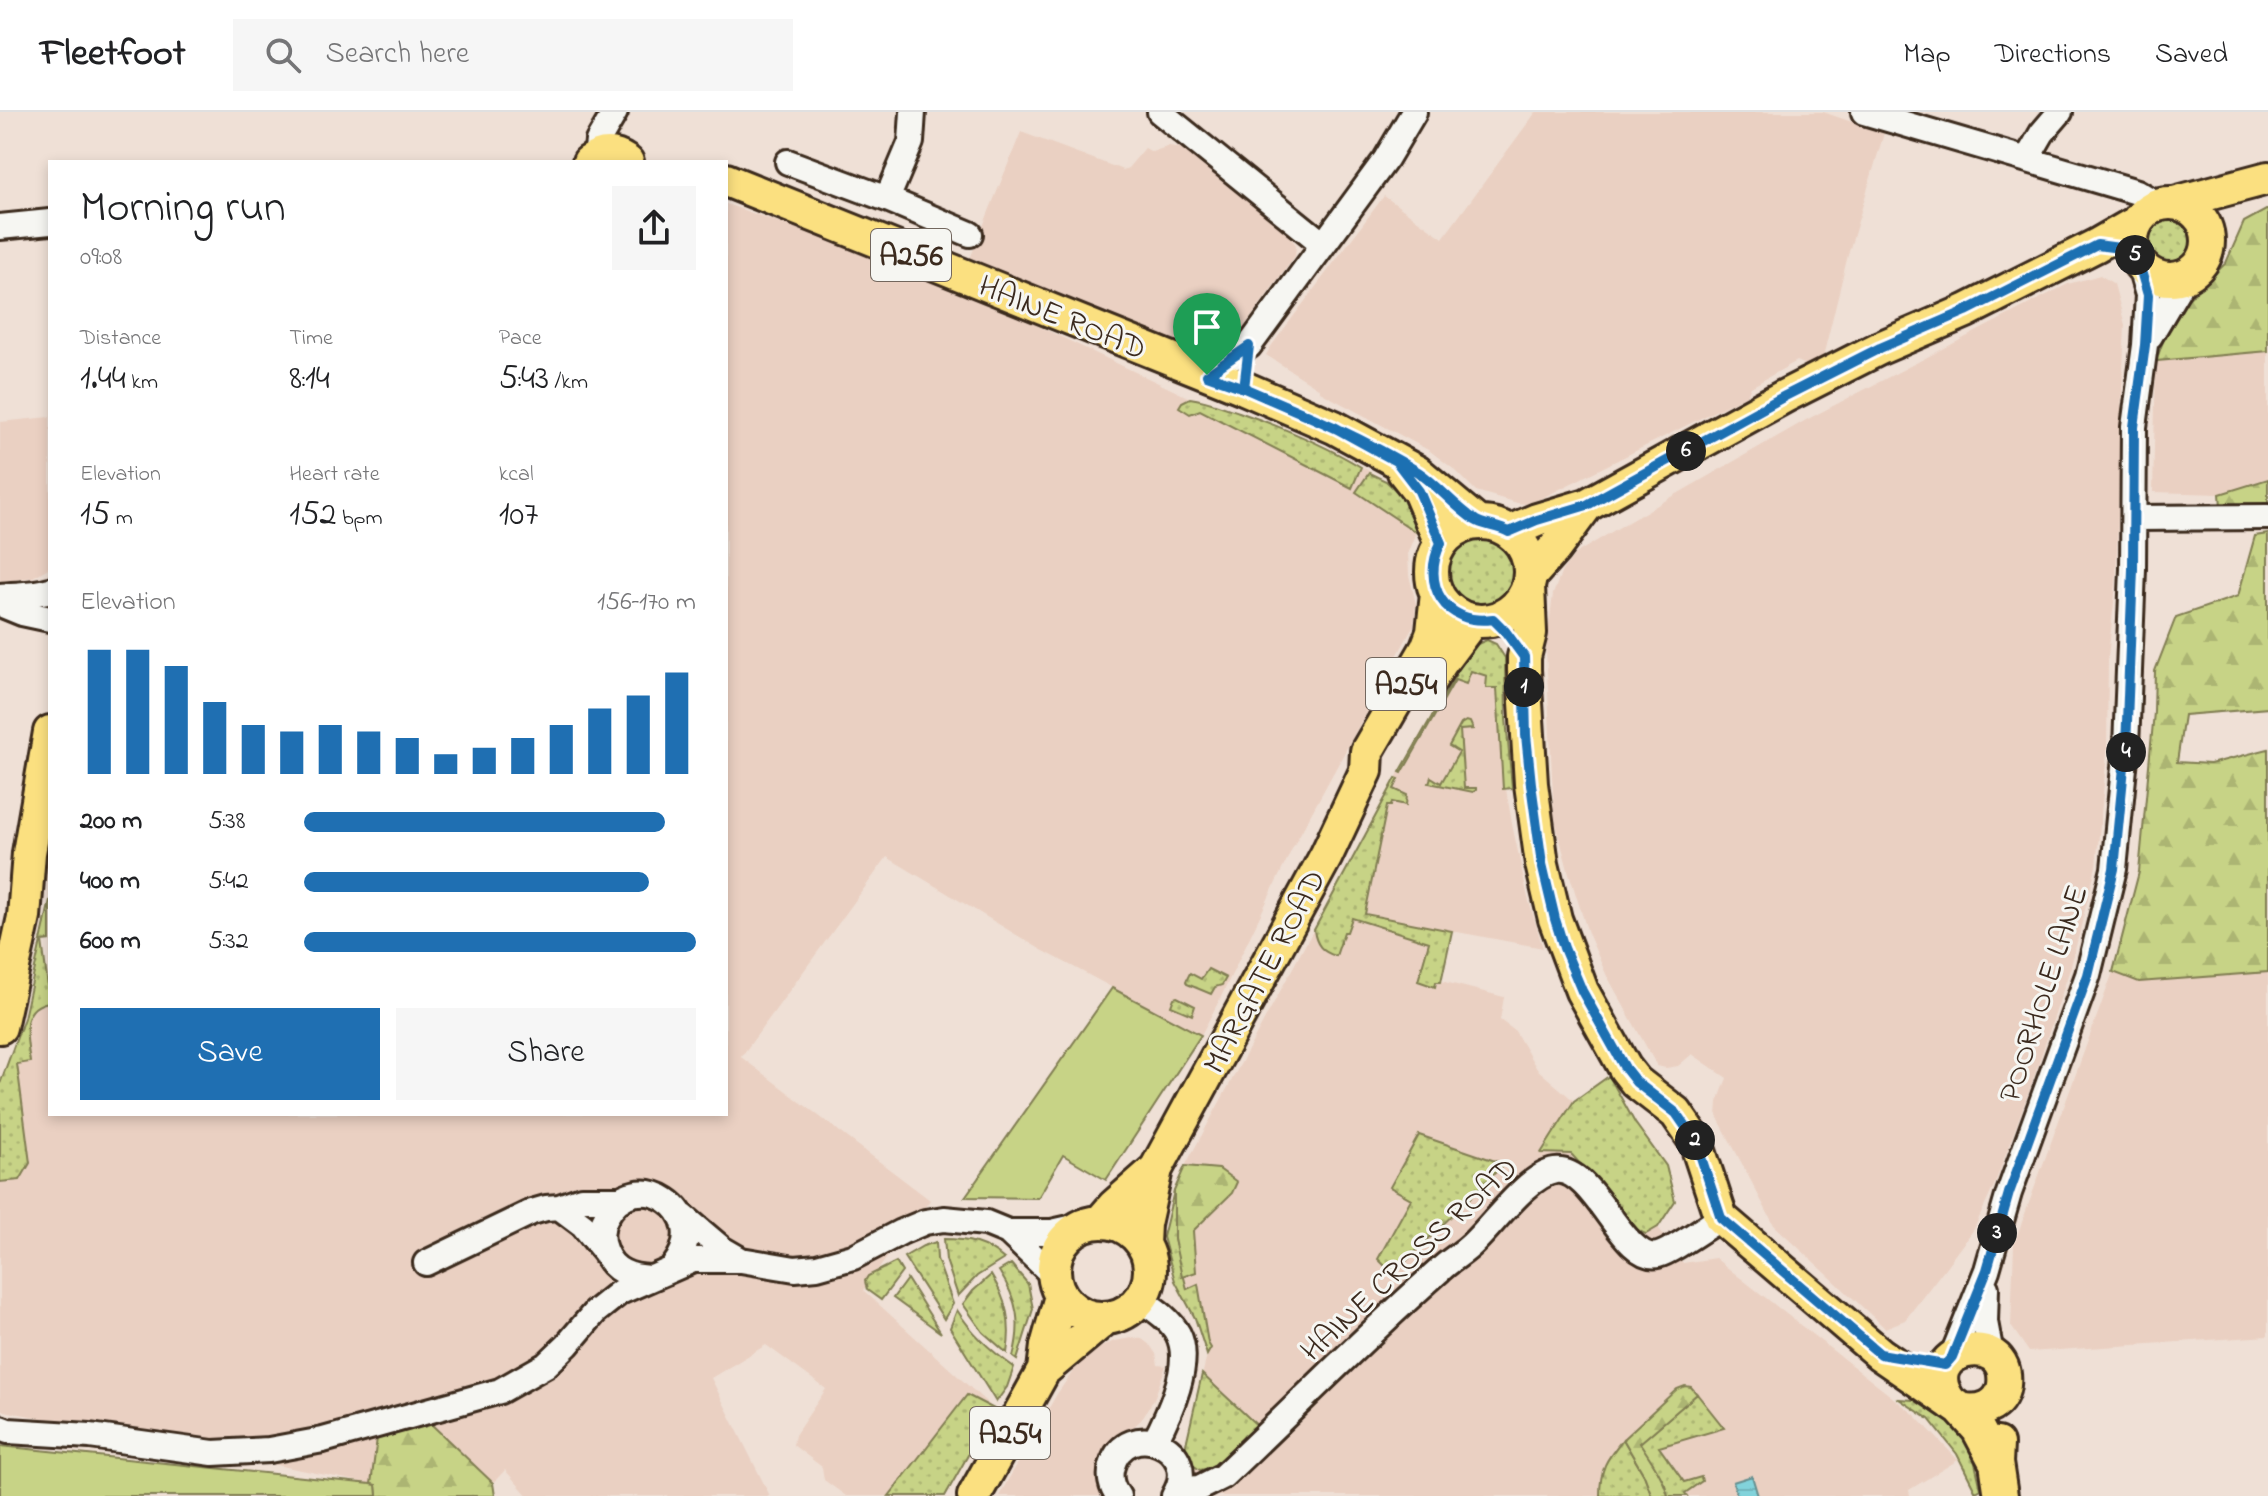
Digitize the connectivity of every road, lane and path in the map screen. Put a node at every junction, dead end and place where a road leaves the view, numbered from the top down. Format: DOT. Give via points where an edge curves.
graph roads {
  1 [pos="913,112"];
  2 [pos="1160,112"];
  3 [pos="1414,112"];
  4 [pos="1864,112"];
  5 [pos="2060,112"];
  6 [pos="614,114"];
  7 [pos="1189,121"];
  8 [pos="2027,159"];
  9 [pos="609,160"];
  10 [pos="788,162"];
  11 [pos="2259,180"];
  12 [pos="728,181"];
  13 [pos="887,199"];
  14 [pos="48,222"];
  15 [pos="0,227"];
  16 [pos="2149,229"];
  17 [pos="970,234"];
  18 [pos="1323,244"];
  19 [pos="2208,249"];
  20 [pos="2185,277"];
  21 [pos="2145,345"];
  22 [pos="1249,346"];
  23 [pos="1207,375"];
  24 [pos="1244,388"];
  25 [pos="1396,461"];
  26 [pos="1587,505"];
  27 [pos="2268,517"];
  28 [pos="2134,518"];
  29 [pos="1478,523"];
  30 [pos="1509,532"];
  31 [pos="1441,543"];
  32 [pos="1529,581"];
  33 [pos="48,591"];
  34 [pos="1437,593"];
  35 [pos="0,596"];
  36 [pos="0,604"];
  37 [pos="48,619"];
  38 [pos="1483,620"];
  39 [pos="1524,657"];
  40 [pos="48,755"];
  41 [pos="1366,771"];
  42 [pos="45,789"];
  43 [pos="40,849"];
  44 [pos="0,1027"];
  45 [pos="1156,1169"];
  46 [pos="621,1199"];
  47 [pos="559,1207"];
  48 [pos="683,1216"];
  49 [pos="1721,1218"];
  50 [pos="1090,1224"];
  51 [pos="1008,1232"];
  52 [pos="1143,1244"];
  53 [pos="607,1257"];
  54 [pos="741,1260"];
  55 [pos="426,1263"];
  56 [pos="674,1266"];
  57 [pos="1987,1270"];
  58 [pos="650,1278"];
  59 [pos="1057,1286"];
  60 [pos="1141,1300"];
  61 [pos="595,1312"];
  62 [pos="1106,1318"];
  63 [pos="1880,1354"];
  64 [pos="1991,1354"];
  65 [pos="1949,1361"];
  66 [pos="1044,1370"];
  67 [pos="1997,1400"];
  68 [pos="1956,1406"];
  69 [pos="0,1428"];
  70 [pos="1155,1441"];
  71 [pos="1996,1463"];
  72 [pos="1176,1493"];
  73 [pos="974,1496"];
  74 [pos="1118,1496"];
  75 [pos="2001,1496"];
  1 -- 13 [label="street" via="911,142"];
  2 -- 7 [label="street"];
  3 -- 18 [label="street"];
  4 -- 8 [label="street"];
  5 -- 8 [label="street"];
  6 -- 9 [label="street" via="598,141"];
  7 -- 18 [label="street"];
  8 -- 16 [label="street" via="2137,192"];
  10 -- 13 [label="street"];
  11 -- 16 [label="main road"];
  11 -- 19 [label="main road" via="2223,216"];
  12 -- 23 [label="main road, HAINE ROAD / A256"];
  13 -- 17 [label="street"];
  14 -- 15 [label="street"];
  16 -- 19 [label="main road" via="2187,206 2205,224"];
  16 -- 20 [label="main road" via="2148,273 2160,279"];
  16 -- 21 [label="street, POORHOLE LANE"];
  16 -- 26 [label="main road" via="2097,245 1880,348"];
  18 -- 22 [label="street"];
  19 -- 20 [label="main road" via="2204,261"];
  20 -- 21 [label="street, POORHOLE LANE"];
  21 -- 28 [label="street, POORHOLE LANE" via="2134,427"];
  22 -- 23 [label="street"];
  22 -- 24 [label="street"];
  23 -- 24 [label="main road, HAINE ROAD / A256"];
  24 -- 25 [label="main road, HAINE ROAD / A256"];
  25 -- 29 [label="main road, HAINE ROAD / A256" via="1436,486"];
  25 -- 31 [label="main road, HAINE ROAD / A256" via="1419,491"];
  26 -- 30 [label="main road"];
  26 -- 32 [label="main road"];
  27 -- 28 [label="street"];
  28 -- 57 [label="street, POORHOLE LANE" via="2126,747 2114,869 2088,975 2009,1193"];
  29 -- 30 [label="main road"];
  29 -- 31 [label="main road" via="1451,533"];
  30 -- 32 [label="main road" via="1526,551"];
  31 -- 34 [label="main road" via="1433,567"];
  32 -- 38 [label="main road" via="1516,606"];
  32 -- 39 [label="main road" via="1530,633"];
  33 -- 35 [label="street"];
  34 -- 38 [label="main road" via="1457,614"];
  34 -- 41 [label="main road, MARGATE ROAD / A254" via="1427,648 1367,751"];
  36 -- 37 [label="street"];
  38 -- 39 [label="main road" via="1505,631"];
  38 -- 41 [label="main road, MARGATE ROAD / A254" via="1440,664 1398,736"];
  39 -- 49 [label="main road" via="1534,808 1564,948 1625,1068 1676,1113 1696,1142"];
  40 -- 42 [label="main road"];
  41 -- 45 [label="main road, MARGATE ROAD / A254" via="1326,856"];
  42 -- 43 [label="main road"];
  43 -- 44 [label="main road"];
  45 -- 50 [label="main road, MARGATE ROAD / A254"];
  45 -- 52 [label="main road, MARGATE ROAD / A254"];
  46 -- 47 [label="street" via="581,1199"];
  46 -- 48 [label="street" via="635,1193 660,1196"];
  46 -- 53 [label="street" via="603,1221"];
  47 -- 53 [label="street" via="583,1225"];
  47 -- 55 [label="street" via="532,1212"];
  48 -- 54 [label="street"];
  48 -- 56 [label="street" via="686,1243"];
  49 -- 63 [label="main road"];
  49 -- 72 [label="street, HAINE CROSS ROAD" via="1666,1252 1643,1254 1574,1176 1558,1170 1539,1176 1223,1476"];
  50 -- 51 [label="street" via="1052,1232"];
  50 -- 52 [label="main road" via="1117,1224"];
  50 -- 59 [label="main road, MARGATE ROAD / A254" via="1065,1237 1057,1250"];
  51 -- 54 [label="street" via="986,1223 944,1219 925,1222 837,1263 795,1269"];
  51 -- 59 [label="street"];
  52 -- 60 [label="main road, MARGATE ROAD / A254" via="1150,1271"];
  53 -- 58 [label="street" via="622,1273"];
  53 -- 61 [label="street"];
  54 -- 56 [label="street" via="693,1260"];
  56 -- 58 [label="street"];
  57 -- 64 [label="street, POORHOLE LANE" via="1985,1322"];
  57 -- 65 [label="street, POORHOLE LANE"];
  58 -- 61 [label="street"];
  59 -- 62 [label="main road" via="1074,1309"];
  59 -- 66 [label="main road, MARGATE ROAD / A254"];
  60 -- 62 [label="main road, MARGATE ROAD / A254"];
  60 -- 70 [label="street" via="1171,1325 1182,1348 1175,1393"];
  61 -- 69 [label="street" via="546,1365 500,1391 323,1440 213,1453"];
  62 -- 66 [label="main road, MARGATE ROAD / A254"];
  63 -- 65 [label="main road"];
  63 -- 68 [label="main road"];
  64 -- 65 [label="main road" via="1971,1349"];
  64 -- 67 [label="main road" via="2003,1371"];
  65 -- 68 [label="main road" via="1942,1385"];
  66 -- 73 [label="main road, MARGATE ROAD / A254"];
  67 -- 68 [label="main road" via="1980,1411"];
  67 -- 71 [label="main road"];
  68 -- 71 [label="main road" via="1978,1429"];
  70 -- 72 [label="street" via="1177,1460 1181,1480"];
  70 -- 74 [label="street" via="1134,1442 1116,1456 1111,1479"];
  71 -- 75 [label="main road"];
}
